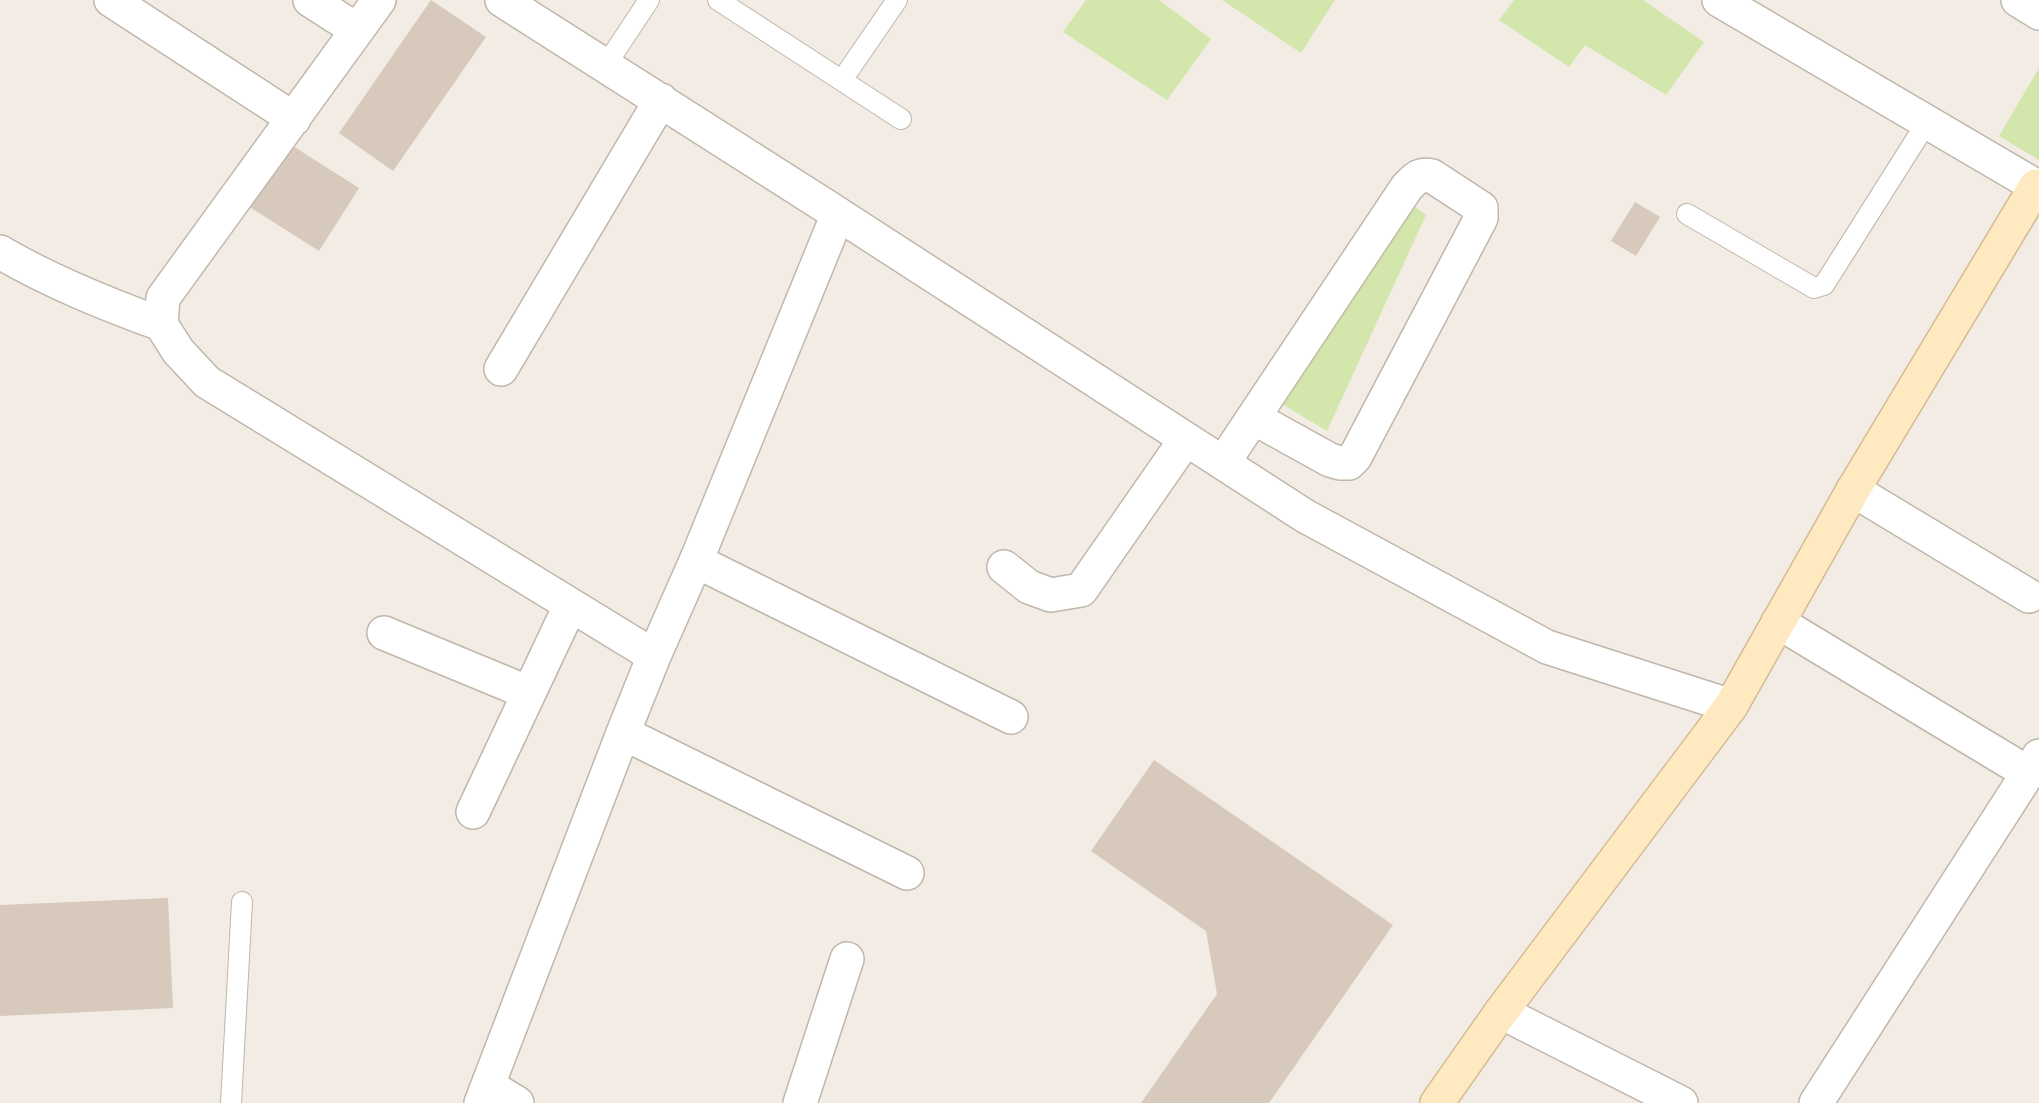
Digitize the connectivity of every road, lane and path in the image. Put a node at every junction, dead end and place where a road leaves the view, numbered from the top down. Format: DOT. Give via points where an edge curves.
graph roads {
  1 [pos="111,0"];
  2 [pos="310,0"];
  3 [pos="379,0"];
  4 [pos="502,0"];
  5 [pos="649,0"];
  6 [pos="718,0"];
  7 [pos="897,0"];
  8 [pos="1719,0"];
  9 [pos="2018,0"];
  10 [pos="2039,13"];
  11 [pos="357,30"];
  12 [pos="606,65"];
  13 [pos="842,80"];
  14 [pos="661,100"];
  15 [pos="294,118"];
  16 [pos="901,119"];
  17 [pos="1927,122"];
  18 [pos="2037,187"];
  19 [pos="838,214"];
  20 [pos="1687,214"];
  21 [pos="0,252"];
  22 [pos="161,324"];
  23 [pos="501,369"];
  24 [pos="1254,418"];
  25 [pos="1186,439"];
  26 [pos="1223,463"];
  27 [pos="1853,490"];
  28 [pos="696,561"];
  29 [pos="1004,567"];
  30 [pos="2029,596"];
  31 [pos="570,606"];
  32 [pos="1779,622"];
  33 [pos="384,633"];
  34 [pos="654,656"];
  35 [pos="529,693"];
  36 [pos="1731,706"];
  37 [pos="1011,717"];
  38 [pos="623,733"];
  39 [pos="2034,764"];
  40 [pos="473,812"];
  41 [pos="908,873"];
  42 [pos="242,902"];
  43 [pos="847,959"];
  44 [pos="1501,1012"];
  45 [pos="485,1095"];
  46 [pos="1674,1101"];
  47 [pos="231,1103"];
  48 [pos="517,1103"];
  49 [pos="800,1103"];
  50 [pos="1437,1103"];
  51 [pos="1816,1103"];
  1 -- 15 [label="street"];
  2 -- 11 [label="street"];
  3 -- 11 [label="street"];
  4 -- 12 [label="street"];
  5 -- 12 [label="lane"];
  6 -- 13 [label="lane"];
  7 -- 13 [label="lane"];
  8 -- 17 [label="street"];
  9 -- 10 [label="street"];
  11 -- 15 [label="street"];
  12 -- 14 [label="street"];
  13 -- 16 [label="lane"];
  14 -- 19 [label="street"];
  14 -- 23 [label="street"];
  15 -- 22 [label="street" via="163,298"];
  17 -- 18 [label="street"];
  17 -- 20 [label="lane" via="1824,285 1814,288"];
  18 -- 27 [label="street"];
  19 -- 25 [label="street"];
  19 -- 28 [label="street"];
  21 -- 22 [label="street" via="109,306"];
  22 -- 31 [label="street" via="178,351 207,382"];
  24 -- 24 [label="street" via="1417,177 1432,176 1481,208 1481,218 1349,463 1330,460"];
  24 -- 26 [label="street"];
  25 -- 26 [label="street"];
  25 -- 29 [label="street" via="1081,590 1051,595 1029,586"];
  26 -- 36 [label="street" via="1305,516 1547,647"];
  27 -- 30 [label="street"];
  27 -- 32 [label="street"];
  28 -- 34 [label="street"];
  28 -- 37 [label="street"];
  31 -- 34 [label="street"];
  31 -- 35 [label="street"];
  32 -- 36 [label="street"];
  32 -- 39 [label="street"];
  33 -- 35 [label="street"];
  34 -- 38 [label="street"];
  35 -- 40 [label="street"];
  36 -- 44 [label="street"];
  38 -- 41 [label="street"];
  38 -- 45 [label="street"];
  39 -- 51 [label="street"];
  42 -- 47 [label="lane"];
  43 -- 49 [label="street"];
  44 -- 46 [label="street"];
  44 -- 50 [label="street"];
  45 -- 48 [label="street"];
}
